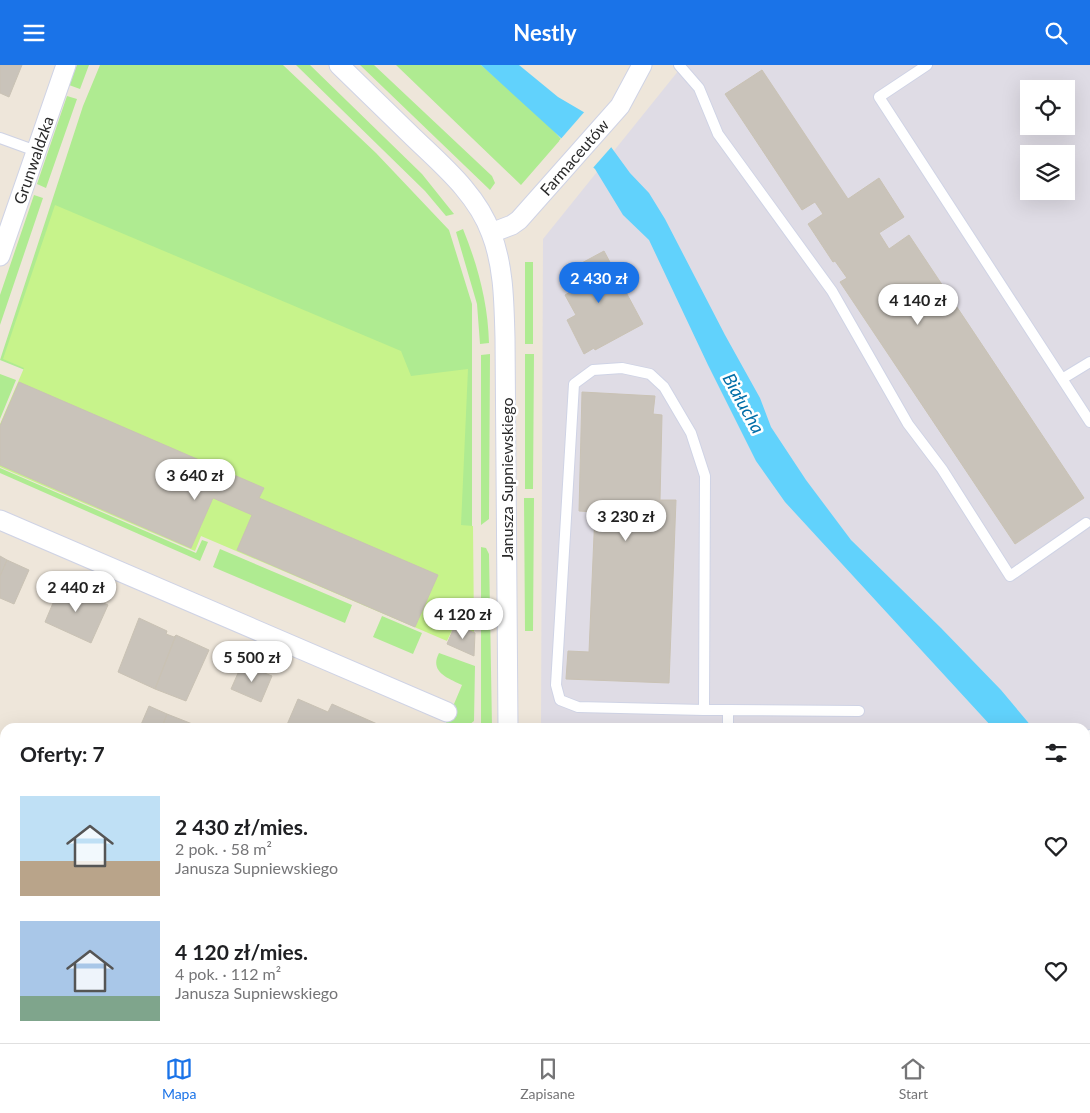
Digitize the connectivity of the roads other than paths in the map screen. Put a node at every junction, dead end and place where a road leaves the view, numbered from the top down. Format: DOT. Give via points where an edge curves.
graph roads {
  1 [pos="66,65"];
  2 [pos="339,65"];
  3 [pos="642,65"];
  4 [pos="679,65"];
  5 [pos="927,65"];
  6 [pos="0,138"];
  7 [pos="36,151"];
  8 [pos="491,233"];
  9 [pos="0,256"];
  10 [pos="1090,362"];
  11 [pos="1062,379"];
  12 [pos="1090,422"];
  13 [pos="0,520"];
  14 [pos="1086,523"];
  15 [pos="704,710"];
  16 [pos="728,710"];
  17 [pos="859,711"];
  18 [pos="447,712"];
  19 [pos="508,723"];
  20 [pos="728,723"];
  1 -- 7 [label="street, Grunwaldzka"];
  2 -- 8 [label="street, Janusza Supniewskiego" via="450,173 473,201"];
  3 -- 8 [label="street, Farmaceutów" via="620,106 519,220"];
  4 -- 14 [label="lane" via="699,88 718,134 832,291 908,424 942,469 1010,576"];
  5 -- 11 [label="lane" via="879,97"];
  6 -- 7 [label="lane"];
  7 -- 9 [label="street, Grunwaldzka"];
  8 -- 19 [label="street, Janusza Supniewskiego" via="502,280 506,339"];
  10 -- 11 [label="lane"];
  11 -- 12 [label="lane"];
  13 -- 18 [label="street"];
  15 -- 15 [label="lane" via="705,476 691,433 664,387 650,374 622,368 593,370 574,384 556,685 560,700 578,707"];
  15 -- 16 [label="lane"];
  16 -- 17 [label="lane"];
  16 -- 20 [label="lane"];
}
